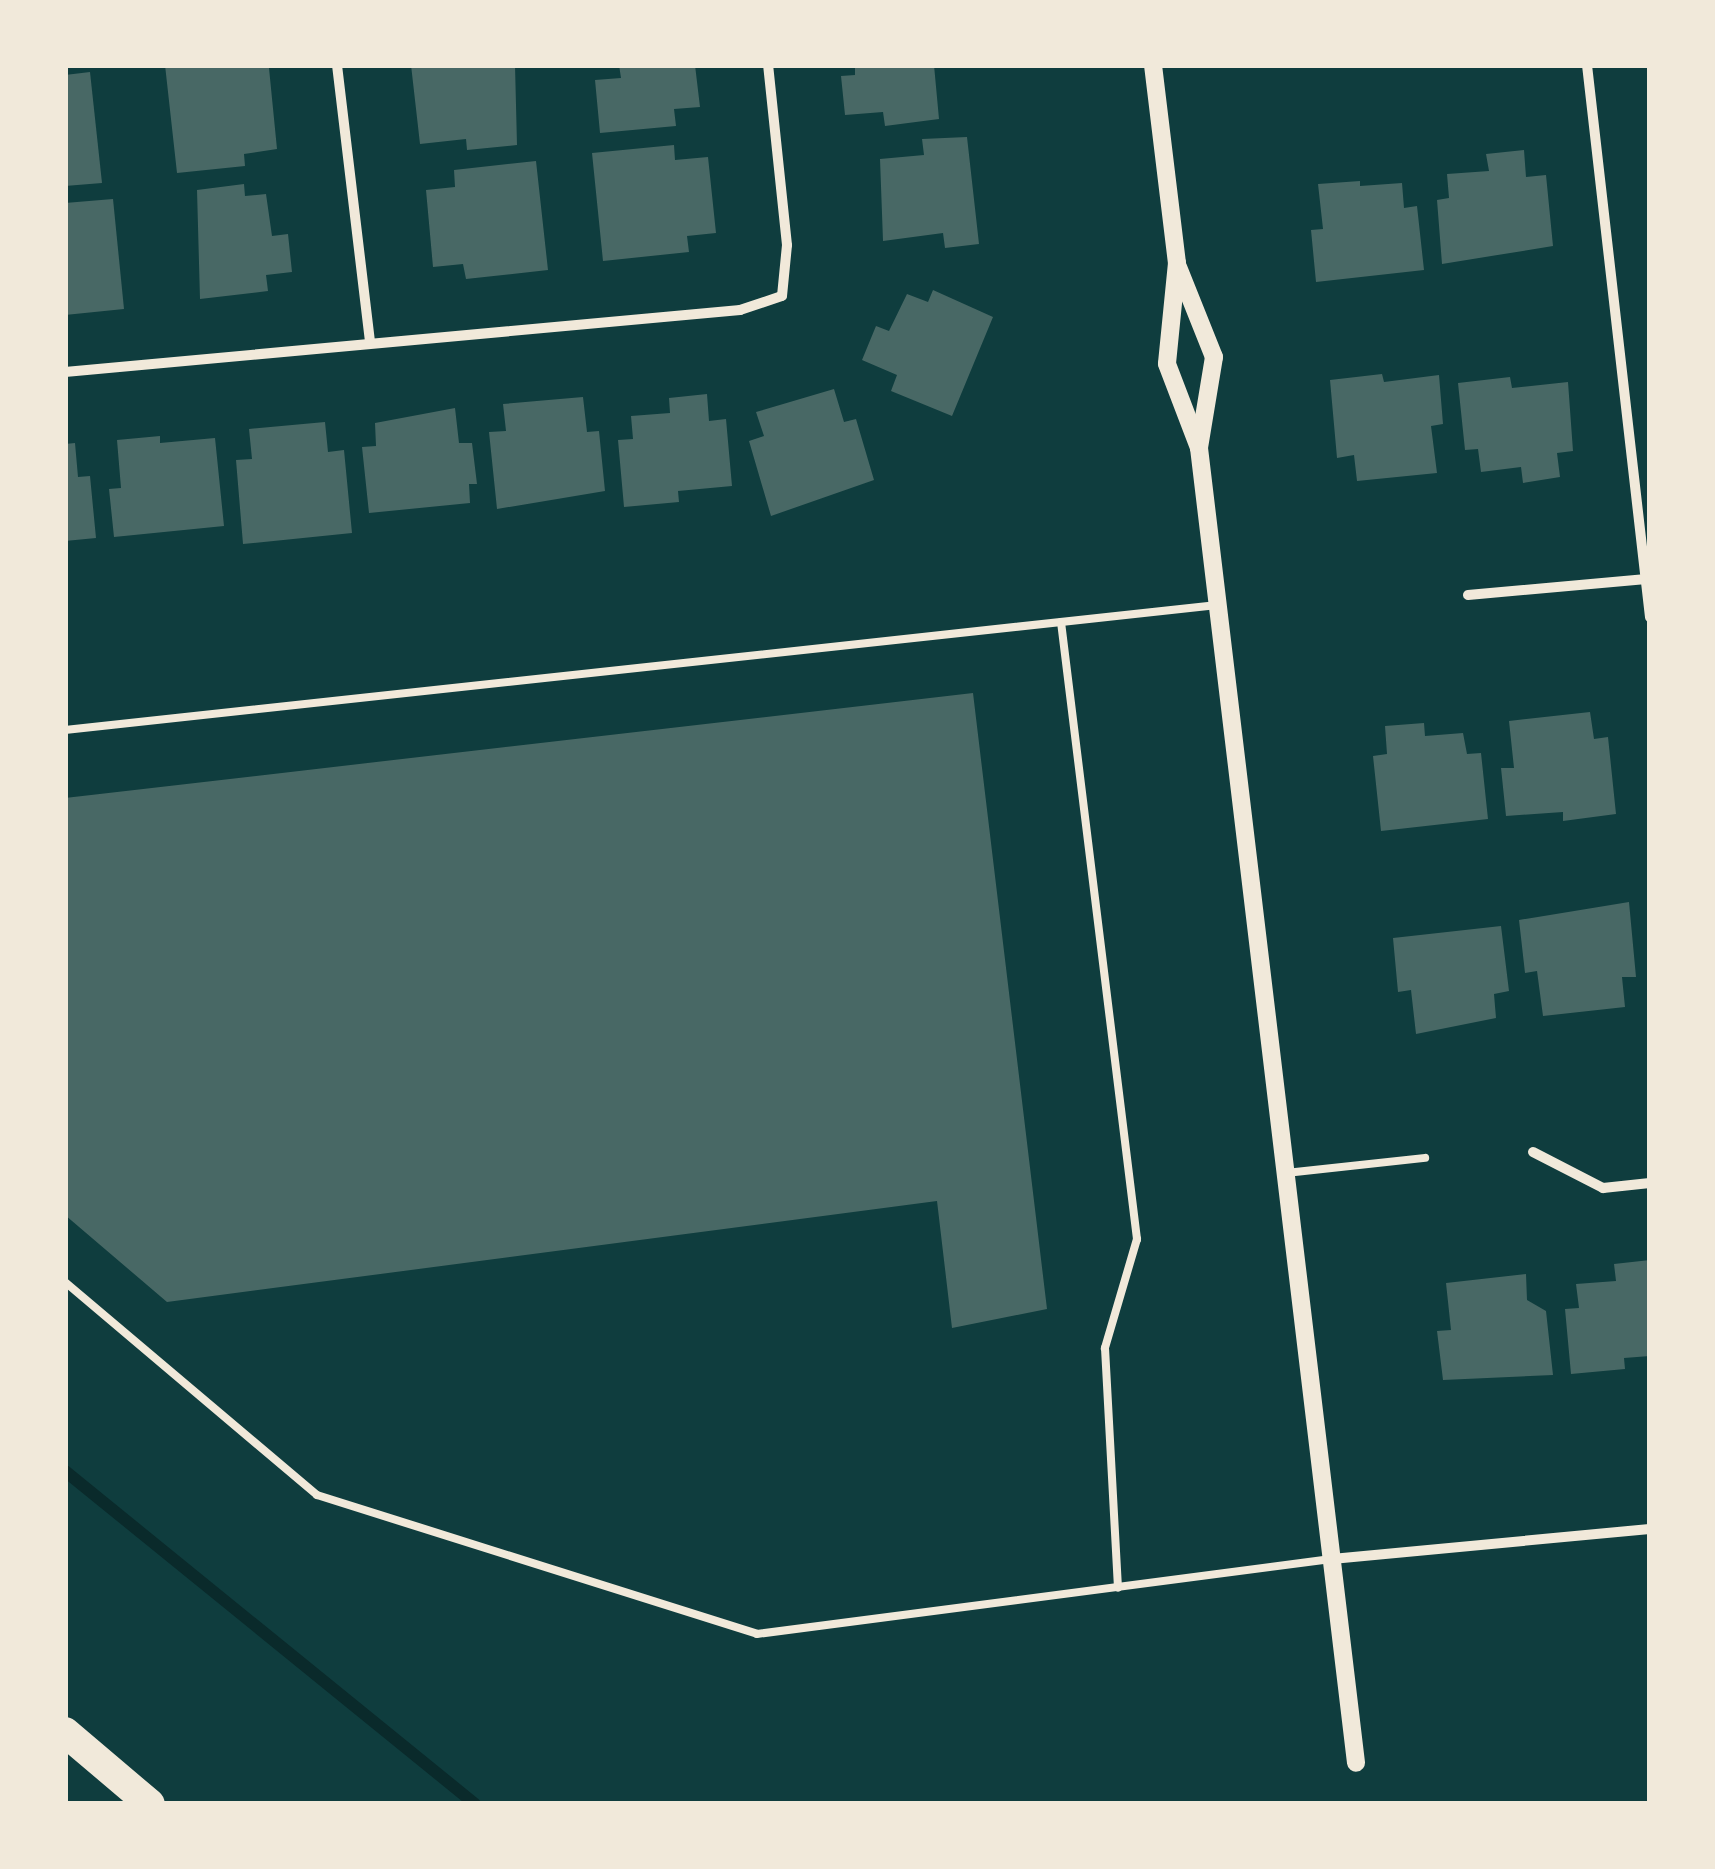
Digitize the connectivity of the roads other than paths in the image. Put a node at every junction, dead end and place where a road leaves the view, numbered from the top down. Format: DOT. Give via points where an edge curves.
graph roads {
  1 [pos="338,65"];
  2 [pos="768,65"];
  3 [pos="1153,65"];
  4 [pos="1587,65"];
  5 [pos="1176,263"];
  6 [pos="370,343"];
  7 [pos="65,372"];
  8 [pos="1199,448"];
  9 [pos="1646,579"];
  10 [pos="1468,596"];
  11 [pos="1218,605"];
  12 [pos="1650,617"];
  13 [pos="1062,622"];
  14 [pos="65,730"];
  15 [pos="1533,1152"];
  16 [pos="1425,1158"];
  17 [pos="1286,1174"];
  18 [pos="1650,1183"];
  19 [pos="65,1282"];
  20 [pos="1650,1529"];
  21 [pos="1332,1559"];
  22 [pos="1118,1588"];
  23 [pos="65,1732"];
  24 [pos="1356,1764"];
  25 [pos="150,1804"];
  1 -- 6 [label="street"];
  2 -- 6 [label="street" via="787,245 782,296 740,310"];
  3 -- 5 [label="street"];
  4 -- 9 [label="street"];
  5 -- 8 [label="street" via="1166,364"];
  5 -- 8 [label="street" via="1214,357"];
  6 -- 7 [label="street"];
  8 -- 11 [label="street"];
  9 -- 10 [label="street"];
  9 -- 12 [label="street"];
  11 -- 13 [label="lane"];
  11 -- 17 [label="street"];
  13 -- 14 [label="lane"];
  13 -- 22 [label="lane" via="1137,1239 1105,1348"];
  15 -- 18 [label="street" via="1603,1188"];
  16 -- 17 [label="lane"];
  17 -- 21 [label="street"];
  19 -- 22 [label="lane" via="317,1495 757,1634"];
  20 -- 21 [label="street"];
  21 -- 22 [label="lane"];
  21 -- 24 [label="street"];
  23 -- 25 [label="highway"];
}
